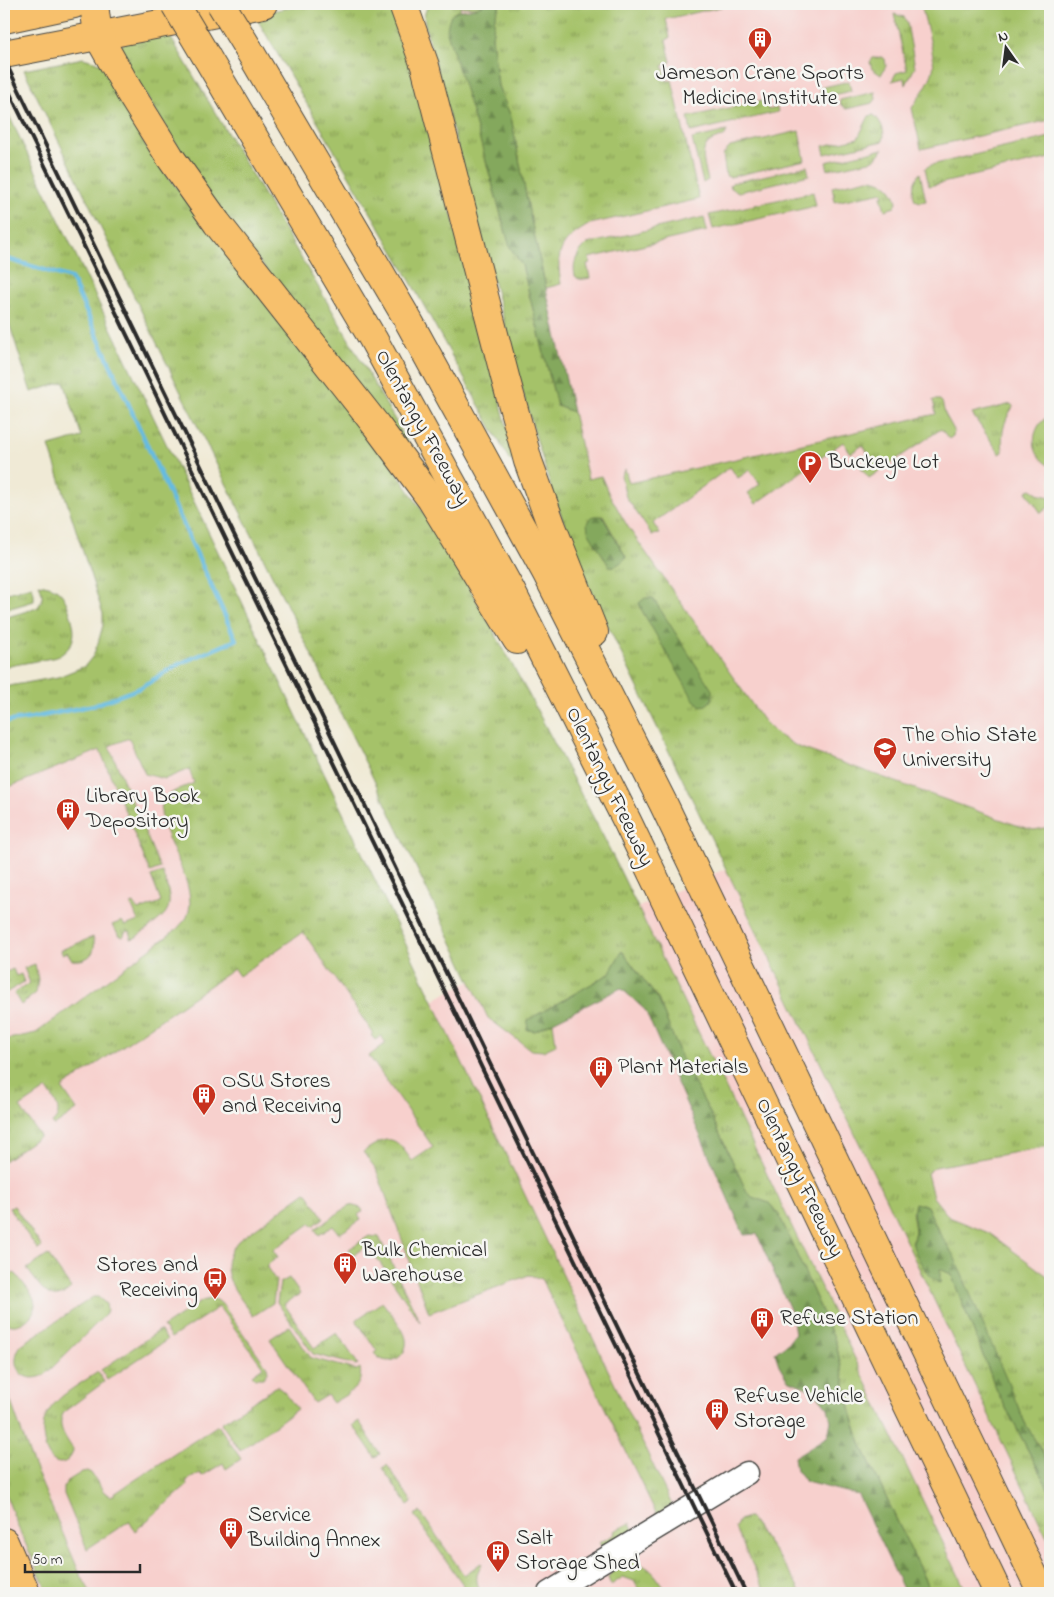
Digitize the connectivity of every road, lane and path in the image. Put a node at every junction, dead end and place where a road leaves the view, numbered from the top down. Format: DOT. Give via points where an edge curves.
graph roads {
  1 [pos="74,4"];
  2 [pos="94,4"];
  3 [pos="175,4"];
  4 [pos="222,4"];
  5 [pos="263,4"];
  6 [pos="403,4"];
  7 [pos="422,4"];
  8 [pos="38,8"];
  9 [pos="4,19"];
  10 [pos="98,36"];
  11 [pos="4,54"];
  12 [pos="424,66"];
  13 [pos="663,803"];
  14 [pos="627,821"];
  15 [pos="746,1473"];
  16 [pos="4,1542"];
  17 [pos="26,1593"];
  18 [pos="549,1593"];
  19 [pos="998,1593"];
  20 [pos="1042,1593"];
  1 -- 8 [label="main road"];
  2 -- 10 [label="main road"];
  3 -- 14 [label="main road, Olentangy Freeway, bridge" via="374,339 511,591"];
  4 -- 13 [label="main road, Olentangy Freeway, bridge" via="408,320 546,572"];
  5 -- 10 [label="main road"];
  6 -- 12 [label="main road"];
  7 -- 12 [label="main road" via="420,34"];
  8 -- 9 [label="main road"];
  10 -- 11 [label="main road"];
  10 -- 14 [label="main road" via="197,197 431,499"];
  12 -- 13 [label="main road" via="528,461"];
  13 -- 20 [label="main road, Olentangy Freeway"];
  14 -- 19 [label="main road, Olentangy Freeway"];
  15 -- 18 [label="street"];
  16 -- 17 [label="main road"];
}
